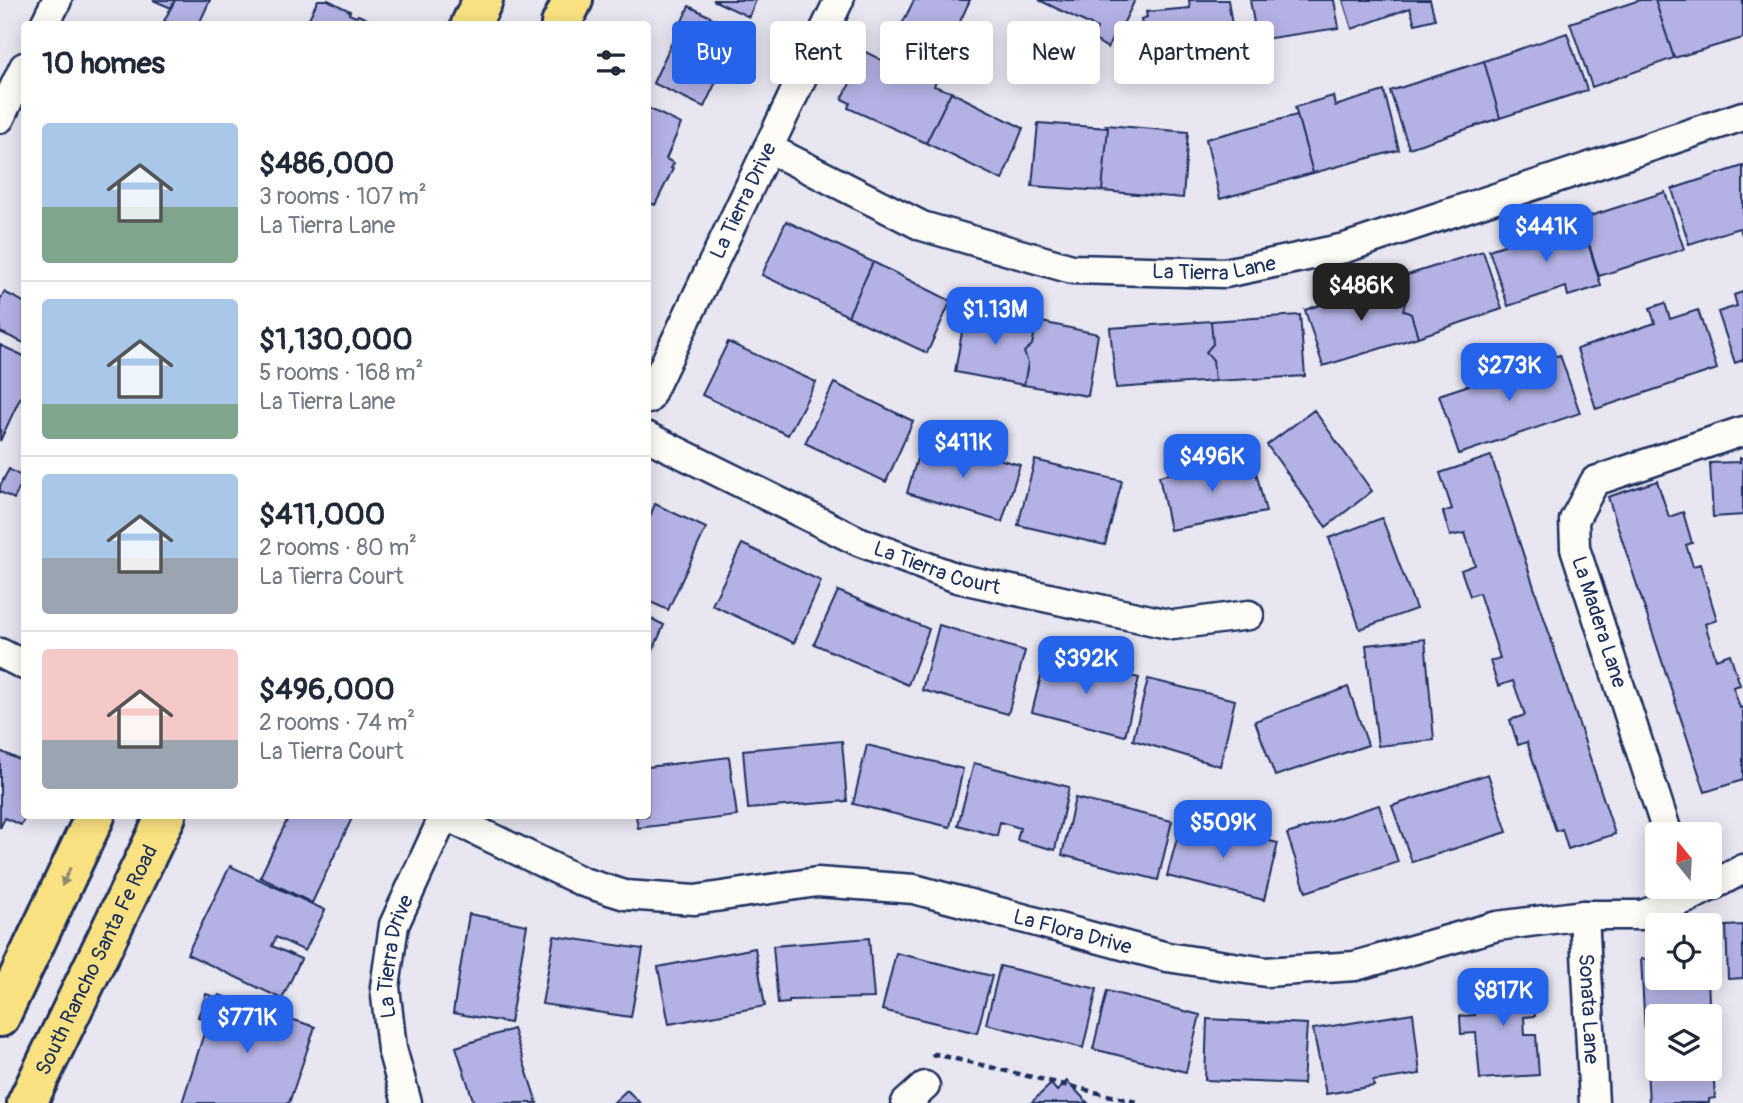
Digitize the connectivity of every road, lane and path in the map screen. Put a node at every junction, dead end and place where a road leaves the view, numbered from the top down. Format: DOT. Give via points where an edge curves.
graph roads {
  1 [pos="57,0"];
  2 [pos="483,0"];
  3 [pos="573,0"];
  4 [pos="839,0"];
  5 [pos="46,21"];
  6 [pos="472,21"];
  7 [pos="562,21"];
  8 [pos="21,73"];
  9 [pos="1743,116"];
  10 [pos="0,118"];
  11 [pos="768,148"];
  12 [pos="651,393"];
  13 [pos="1743,430"];
  14 [pos="651,438"];
  15 [pos="1248,615"];
  16 [pos="0,653"];
  17 [pos="21,664"];
  18 [pos="94,819"];
  19 [pos="165,819"];
  20 [pos="444,819"];
  21 [pos="451,819"];
  22 [pos="1664,822"];
  23 [pos="1743,869"];
  24 [pos="1722,879"];
  25 [pos="1676,900"];
  26 [pos="1584,915"];
  27 [pos="0,1017"];
  28 [pos="916,1094"];
  29 [pos="27,1103"];
  30 [pos="407,1103"];
  31 [pos="1141,1103"];
  32 [pos="1594,1103"];
  1 -- 5 [label="street"];
  2 -- 6 [label="main road"];
  3 -- 7 [label="main road"];
  4 -- 11 [label="street, La Tierra Drive"];
  8 -- 10 [label="street"];
  9 -- 11 [label="street, La Tierra Lane" via="1345,248 1225,273 1072,269 922,226"];
  11 -- 12 [label="street, La Tierra Drive"];
  13 -- 22 [label="street, La Madera Lane" via="1595,481 1574,520 1575,548"];
  14 -- 15 [label="street, La Tierra Court" via="858,541 957,578 1173,625"];
  16 -- 17 [label="street"];
  18 -- 27 [label="main road, one-way"];
  19 -- 29 [label="main road, South Rancho Santa Fe Road"];
  20 -- 30 [label="street, La Tierra Drive" via="394,925 385,987 391,1049"];
  21 -- 26 [label="street, La Flora Drive" via="583,882 625,895 695,900 817,882 914,889 1167,957 1266,972 1355,966 1497,926"];
  23 -- 24 [label="street, La Flora Drive"];
  25 -- 26 [label="street, La Flora Drive" via="1642,915"];
  26 -- 32 [label="street, Sonata Lane"];
  28 -- 31 [label="path" via="915,1072 935,1054"];
}
